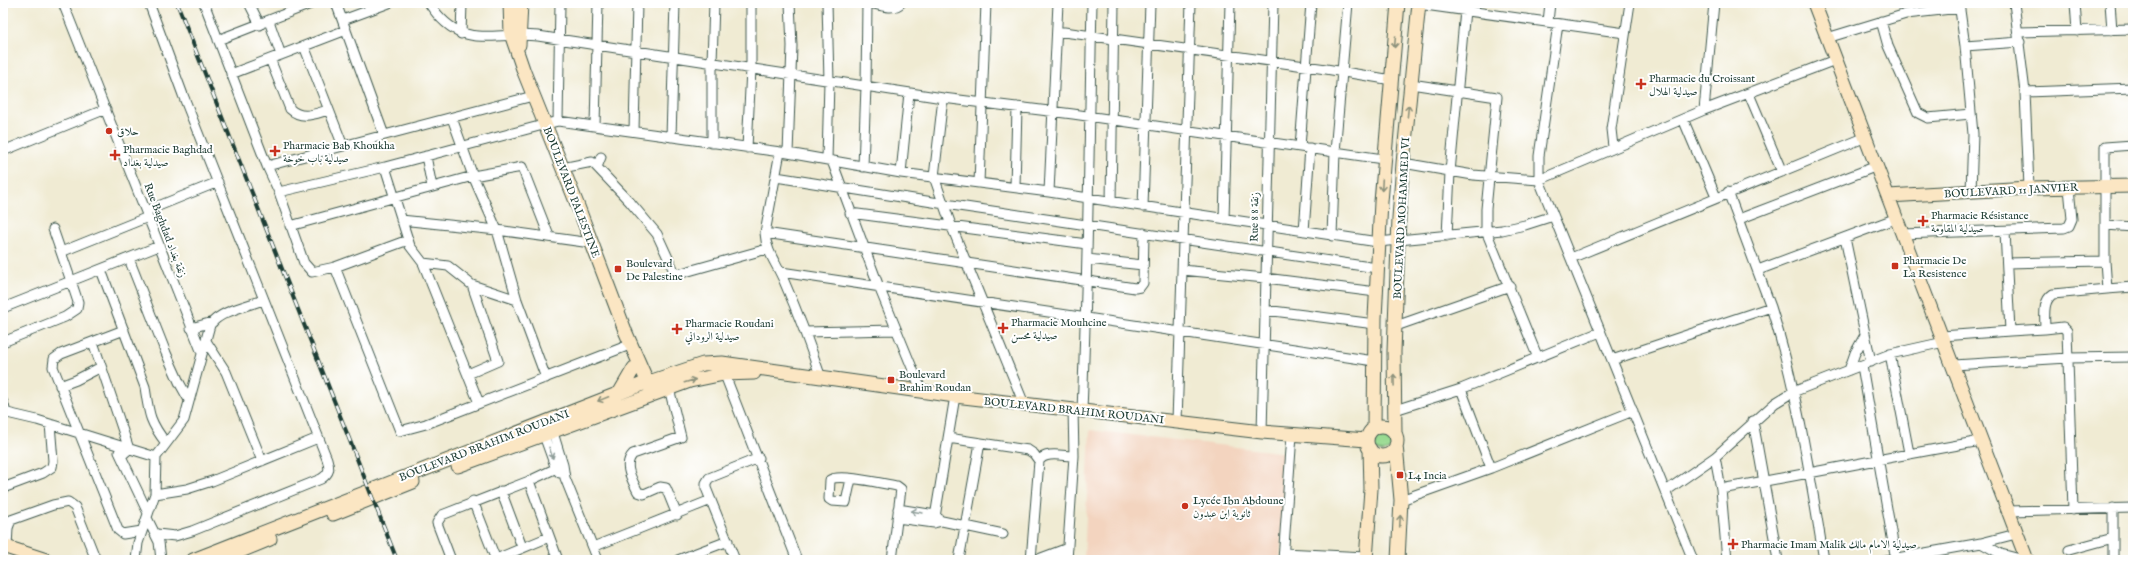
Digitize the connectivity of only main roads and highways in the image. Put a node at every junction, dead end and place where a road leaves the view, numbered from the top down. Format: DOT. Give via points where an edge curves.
graph roads {
  1 [pos="510,3"];
  2 [pos="521,3"];
  3 [pos="1398,3"];
  4 [pos="1419,3"];
  5 [pos="1814,3"];
  6 [pos="516,34"];
  7 [pos="2133,186"];
  8 [pos="1888,196"];
  9 [pos="637,366"];
  10 [pos="723,369"];
  11 [pos="671,374"];
  12 [pos="646,389"];
  13 [pos="620,392"];
  14 [pos="547,427"];
  15 [pos="1374,428"];
  16 [pos="1395,439"];
  17 [pos="1368,444"];
  18 [pos="5,546"];
  19 [pos="1366,559"];
  20 [pos="46,560"];
  21 [pos="193,560"];
  22 [pos="219,560"];
  23 [pos="1398,560"];
  24 [pos="2025,560"];
  1 -- 6 [label="main road, BOULEVARD PALESTINE"];
  2 -- 6 [label="main road, BOULEVARD PALESTINE"];
  3 -- 15 [label="main road, BOULEVARD MOHAMMED VI, one-way" via="1378,242"];
  16 -- 4 [label="main road, BOULEVARD MOHAMMED VI, one-way" via="1396,326 1403,163"];
  5 -- 8 [label="main road"];
  6 -- 9 [label="main road, BOULEVARD PALESTINE" via="518,52 533,96 552,122 562,168"];
  7 -- 8 [label="main road, BOULEVARD 11 JANVIER" via="2029,188"];
  8 -- 24 [label="main road"];
  9 -- 11 [label="main road"];
  9 -- 12 [label="main road, BOULEVARD PALESTINE"];
  9 -- 13 [label="main road"];
  10 -- 11 [label="main road, BOULEVARD BRAHIM ROUDANI" via="703,364"];
  12 -- 10 [label="main road, BOULEVARD BRAHIM ROUDANI, one-way" via="669,388"];
  10 -- 17 [label="main road, BOULEVARD BRAHIM ROUDANI" via="782,372 922,392"];
  11 -- 12 [label="main road, BOULEVARD BRAHIM ROUDANI"];
  12 -- 13 [label="main road, BOULEVARD BRAHIM ROUDANI"];
  12 -- 14 [label="main road, BOULEVARD BRAHIM ROUDANI"];
  13 -- 14 [label="main road, BOULEVARD BRAHIM ROUDANI, one-way"];
  14 -- 21 [label="main road, BOULEVARD BRAHIM ROUDANI" via="386,482"];
  14 -- 22 [label="main road, BOULEVARD BRAHIM ROUDANI"];
  15 -- 16 [label="main road" via="1388,427"];
  15 -- 17 [label="main road" via="1369,433"];
  16 -- 17 [label="main road" via="1391,453 1387,455 1377,455"];
  23 -- 16 [label="main road, BOULEVARD MOHAMMED VI, one-way" via="1401,500"];
  17 -- 19 [label="main road" via="1371,489"];
  18 -- 20 [label="main road"];
}
